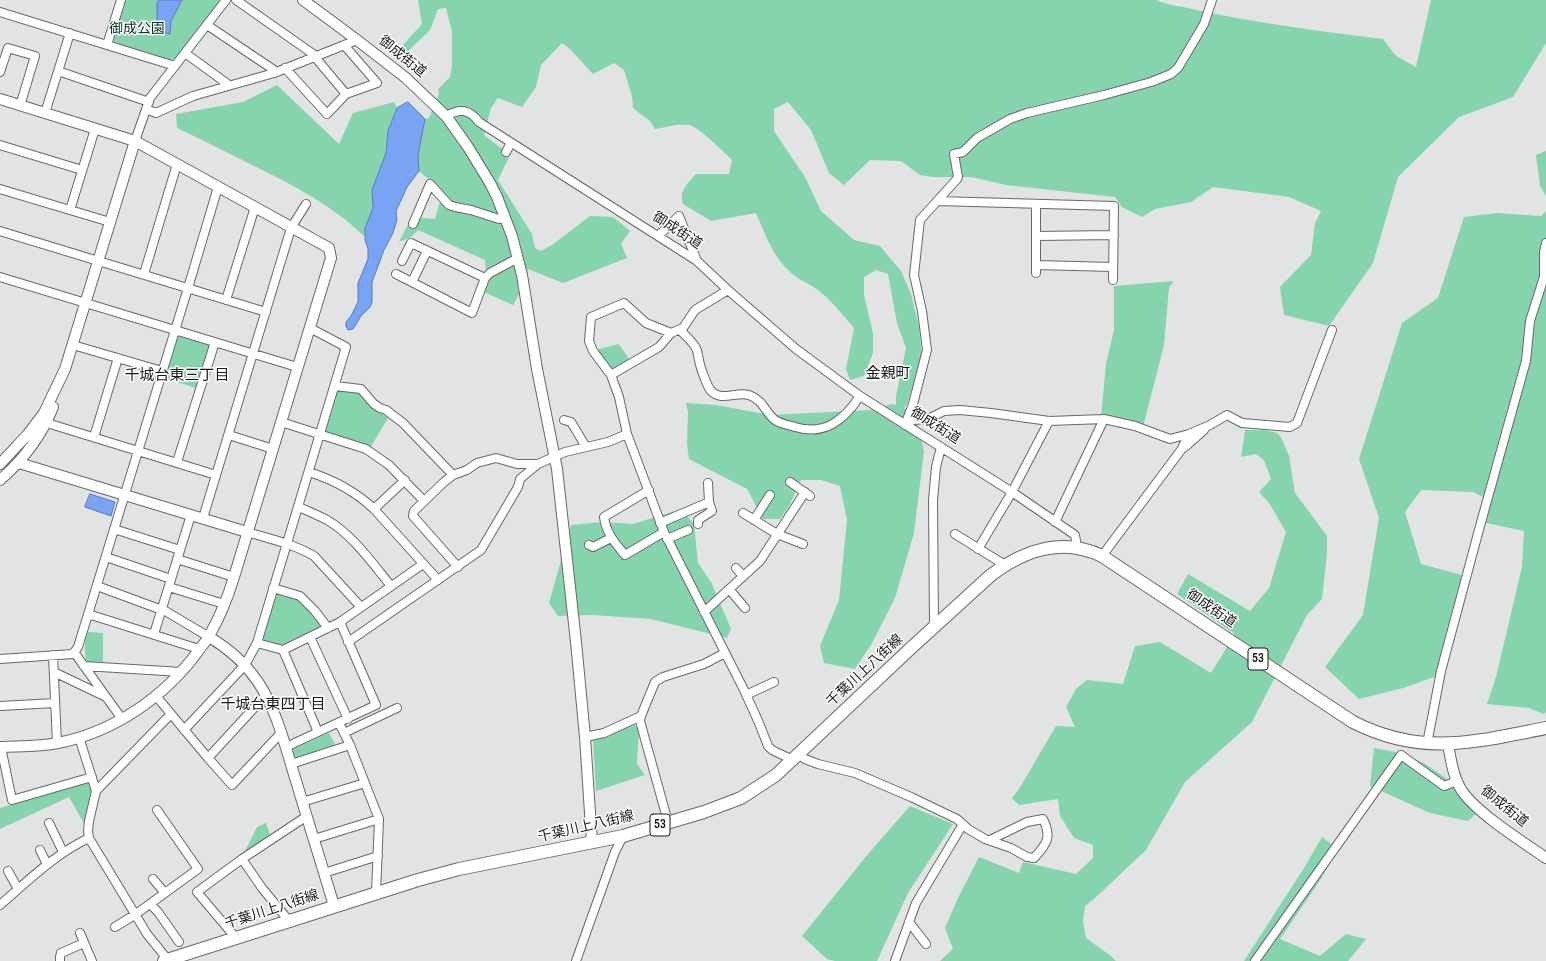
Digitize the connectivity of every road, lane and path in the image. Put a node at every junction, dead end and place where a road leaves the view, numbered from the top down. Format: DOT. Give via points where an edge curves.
graph roads {
  1 [pos="121,0"];
  2 [pos="226,0"];
  3 [pos="236,0"];
  4 [pos="303,0"];
  5 [pos="1212,0"];
  6 [pos="0,12"];
  7 [pos="207,25"];
  8 [pos="70,33"];
  9 [pos="357,40"];
  10 [pos="107,45"];
  11 [pos="344,45"];
  12 [pos="185,53"];
  13 [pos="315,56"];
  14 [pos="176,66"];
  15 [pos="285,68"];
  16 [pos="58,71"];
  17 [pos="0,72"];
  18 [pos="277,72"];
  19 [pos="229,85"];
  20 [pos="346,94"];
  21 [pos="0,100"];
  22 [pos="148,105"];
  23 [pos="20,106"];
  24 [pos="45,113"];
  25 [pos="446,116"];
  26 [pos="95,129"];
  27 [pos="135,141"];
  28 [pos="511,143"];
  29 [pos="0,145"];
  30 [pos="506,152"];
  31 [pos="177,164"];
  32 [pos="82,170"];
  33 [pos="218,187"];
  34 [pos="0,189"];
  35 [pos="938,202"];
  36 [pos="306,204"];
  37 [pos="1036,204"];
  38 [pos="255,207"];
  39 [pos="70,210"];
  40 [pos="505,217"];
  41 [pos="110,222"];
  42 [pos="413,224"];
  43 [pos="291,228"];
  44 [pos="0,231"];
  45 [pos="1114,235"];
  46 [pos="658,236"];
  47 [pos="1036,236"];
  48 [pos="1546,243"];
  49 [pos="427,251"];
  50 [pos="518,258"];
  51 [pos="98,261"];
  52 [pos="402,261"];
  53 [pos="697,261"];
  54 [pos="1113,267"];
  55 [pos="144,274"];
  56 [pos="396,274"];
  57 [pos="0,277"];
  58 [pos="485,278"];
  59 [pos="1113,280"];
  60 [pos="412,282"];
  61 [pos="188,288"];
  62 [pos="728,290"];
  63 [pos="226,300"];
  64 [pos="86,302"];
  65 [pos="266,312"];
  66 [pos="310,328"];
  67 [pos="175,329"];
  68 [pos="680,330"];
  69 [pos="1332,330"];
  70 [pos="671,333"];
  71 [pos="215,342"];
  72 [pos="73,345"];
  73 [pos="253,354"];
  74 [pos="118,358"];
  75 [pos="297,367"];
  76 [pos="65,369"];
  77 [pos="162,372"];
  78 [pos="611,375"];
  79 [pos="335,386"];
  80 [pos="860,396"];
  81 [pos="1104,419"];
  82 [pos="564,420"];
  83 [pos="1049,421"];
  84 [pos="281,422"];
  85 [pos="47,423"];
  86 [pos="905,425"];
  87 [pos="1210,425"];
  88 [pos="320,434"];
  89 [pos="627,434"];
  90 [pos="1189,434"];
  91 [pos="229,435"];
  92 [pos="94,437"];
  93 [pos="586,447"];
  94 [pos="941,448"];
  95 [pos="273,449"];
  96 [pos="138,450"];
  97 [pos="1181,450"];
  98 [pos="555,457"];
  99 [pos="19,462"];
  100 [pos="177,462"];
  101 [pos="0,464"];
  102 [pos="538,464"];
  103 [pos="309,472"];
  104 [pos="216,475"];
  105 [pos="453,475"];
  106 [pos="0,480"];
  107 [pos="405,480"];
  108 [pos="790,482"];
  109 [pos="708,483"];
  110 [pos="649,490"];
  111 [pos="1012,492"];
  112 [pos="125,495"];
  113 [pos="770,495"];
  114 [pos="424,501"];
  115 [pos="708,502"];
  116 [pos="299,507"];
  117 [pos="374,509"];
  118 [pos="743,513"];
  119 [pos="191,515"];
  120 [pos="203,518"];
  121 [pos="754,520"];
  122 [pos="1055,522"];
  123 [pos="660,523"];
  124 [pos="698,524"];
  125 [pos="114,529"];
  126 [pos="688,530"];
  127 [pos="247,532"];
  128 [pos="777,534"];
  129 [pos="955,534"];
  130 [pos="666,536"];
  131 [pos="611,538"];
  132 [pos="287,544"];
  133 [pos="804,544"];
  134 [pos="589,545"];
  135 [pos="1077,547"];
  136 [pos="978,549"];
  137 [pos="180,550"];
  138 [pos="106,556"];
  139 [pos="1102,556"];
  140 [pos="177,559"];
  141 [pos="422,564"];
  142 [pos="1005,565"];
  143 [pos="458,567"];
  144 [pos="736,568"];
  145 [pos="744,576"];
  146 [pos="234,577"];
  147 [pos="438,580"];
  148 [pos="170,583"];
  149 [pos="97,586"];
  150 [pos="391,586"];
  151 [pos="274,588"];
  152 [pos="728,589"];
  153 [pos="224,604"];
  154 [pos="361,607"];
  155 [pos="745,608"];
  156 [pos="162,609"];
  157 [pos="704,612"];
  158 [pos="88,614"];
  159 [pos="340,622"];
  160 [pos="934,627"];
  161 [pos="328,628"];
  162 [pos="154,634"];
  163 [pos="209,637"];
  164 [pos="310,637"];
  165 [pos="348,642"];
  166 [pos="257,643"];
  167 [pos="199,649"];
  168 [pos="283,650"];
  169 [pos="74,652"];
  170 [pos="725,653"];
  171 [pos="53,655"];
  172 [pos="0,659"];
  173 [pos="244,665"];
  174 [pos="84,666"];
  175 [pos="54,672"];
  176 [pos="181,672"];
  177 [pos="774,682"];
  178 [pos="746,695"];
  179 [pos="156,696"];
  180 [pos="265,696"];
  181 [pos="107,697"];
  182 [pos="55,703"];
  183 [pos="0,706"];
  184 [pos="397,708"];
  185 [pos="171,714"];
  186 [pos="641,716"];
  187 [pos="122,719"];
  188 [pos="348,719"];
  189 [pos="339,723"];
  190 [pos="1546,728"];
  191 [pos="184,730"];
  192 [pos="318,732"];
  193 [pos="281,733"];
  194 [pos="344,734"];
  195 [pos="79,737"];
  196 [pos="585,737"];
  197 [pos="57,743"];
  198 [pos="1427,744"];
  199 [pos="1448,744"];
  200 [pos="350,745"];
  201 [pos="1,747"];
  202 [pos="286,747"];
  203 [pos="208,758"];
  204 [pos="796,758"];
  205 [pos="291,764"];
  206 [pos="92,777"];
  207 [pos="1457,781"];
  208 [pos="365,783"];
  209 [pos="96,791"];
  210 [pos="302,802"];
  211 [pos="157,810"];
  212 [pos="307,816"];
  213 [pos="379,819"];
  214 [pos="668,822"];
  215 [pos="49,823"];
  216 [pos="963,824"];
  217 [pos="623,836"];
  218 [pos="89,838"];
  219 [pos="314,839"];
  220 [pos="990,840"];
  221 [pos="592,843"];
  222 [pos="40,850"];
  223 [pos="63,852"];
  224 [pos="378,856"];
  225 [pos="1546,858"];
  226 [pos="242,859"];
  227 [pos="46,864"];
  228 [pos="8,871"];
  229 [pos="324,873"];
  230 [pos="153,879"];
  231 [pos="18,889"];
  232 [pos="376,893"];
  233 [pos="165,894"];
  234 [pos="150,904"];
  235 [pos="0,905"];
  236 [pos="334,906"];
  237 [pos="136,914"];
  238 [pos="289,921"];
  239 [pos="909,922"];
  240 [pos="115,926"];
  241 [pos="80,933"];
  242 [pos="236,938"];
  243 [pos="179,942"];
  244 [pos="84,943"];
  245 [pos="926,944"];
  246 [pos="898,959"];
  247 [pos="60,961"];
  248 [pos="92,961"];
  249 [pos="167,961"];
  250 [pos="576,961"];
  251 [pos="1255,961"];
  1 -- 10 [label="street"];
  2 -- 7 [label="street"];
  3 -- 13 [label="street"];
  4 -- 9 [label="street, 御成街道"];
  5 -- 35 [label="street" via="1204,24 1178,68 1171,74 1104,95 1027,113 987,130 962,152 954,154 958,177"];
  6 -- 8 [label="street"];
  7 -- 12 [label="street"];
  7 -- 18 [label="street"];
  8 -- 10 [label="street"];
  8 -- 16 [label="street"];
  9 -- 11 [label="street"];
  9 -- 25 [label="street, 御成街道" via="406,78"];
  10 -- 14 [label="street"];
  11 -- 13 [label="street"];
  11 -- 20 [label="street" via="376,83"];
  12 -- 14 [label="street"];
  12 -- 19 [label="street"];
  13 -- 15 [label="street"];
  13 -- 20 [label="street"];
  14 -- 22 [label="street" via="150,98"];
  15 -- 18 [label="street"];
  15 -- 20 [label="street" via="327,114"];
  16 -- 22 [label="street"];
  16 -- 24 [label="street"];
  17 -- 23 [label="street" via="8,48 35,56"];
  18 -- 19 [label="street"];
  19 -- 22 [label="street" via="193,96 156,113"];
  21 -- 23 [label="street"];
  22 -- 27 [label="street"];
  23 -- 24 [label="street"];
  24 -- 26 [label="street"];
  25 -- 28 [label="street, 御成街道" via="458,111 469,112 479,122"];
  25 -- 40 [label="street" via="480,165"];
  26 -- 27 [label="street"];
  26 -- 32 [label="street"];
  27 -- 31 [label="street"];
  27 -- 41 [label="street"];
  28 -- 30 [label="street"];
  28 -- 46 [label="street, 御成街道"];
  29 -- 32 [label="street"];
  31 -- 33 [label="street"];
  31 -- 55 [label="street"];
  32 -- 39 [label="street"];
  33 -- 38 [label="street"];
  33 -- 61 [label="street"];
  34 -- 39 [label="street"];
  35 -- 37 [label="street"];
  35 -- 86 [label="street" via="920,220 914,275 927,350"];
  36 -- 43 [label="street"];
  37 -- 45 [label="street" via="1114,206"];
  37 -- 47 [label="street"];
  38 -- 43 [label="street"];
  38 -- 63 [label="street"];
  39 -- 41 [label="street"];
  40 -- 42 [label="street" via="499,219 449,205 430,184"];
  40 -- 50 [label="street"];
  41 -- 51 [label="street"];
  43 -- 65 [label="street"];
  43 -- 66 [label="street" via="329,248 331,253"];
  44 -- 51 [label="street"];
  45 -- 47 [label="street"];
  45 -- 54 [label="street"];
  46 -- 53 [label="street, 御成街道"];
  46 -- 53 [label="street" via="679,216"];
  47 -- 54 [label="street" via="1036,269"];
  48 -- 198 [label="street" via="1544,277 1530,321 1526,361 1443,664"];
  49 -- 52 [label="street" via="411,243"];
  49 -- 58 [label="street"];
  49 -- 60 [label="street"];
  50 -- 58 [label="street"];
  50 -- 98 [label="street"];
  51 -- 55 [label="street"];
  51 -- 64 [label="street"];
  53 -- 62 [label="street, 御成街道"];
  54 -- 59 [label="street"];
  55 -- 61 [label="street"];
  56 -- 60 [label="street"];
  57 -- 64 [label="street"];
  58 -- 60 [label="street" via="472,313"];
  61 -- 63 [label="street"];
  61 -- 67 [label="street"];
  62 -- 68 [label="street" via="695,310"];
  62 -- 80 [label="street, 御成街道" via="796,349"];
  63 -- 65 [label="street"];
  64 -- 67 [label="street"];
  64 -- 72 [label="street"];
  65 -- 73 [label="street"];
  66 -- 75 [label="street"];
  66 -- 79 [label="street" via="346,347"];
  67 -- 71 [label="street"];
  67 -- 77 [label="street"];
  68 -- 70 [label="street"];
  68 -- 80 [label="street" via="697,350 710,390 722,396 749,395 760,401 773,419 781,423 809,430 831,426"];
  69 -- 87 [label="street" via="1297,423 1290,427 1242,424 1227,415"];
  70 -- 78 [label="street" via="659,347"];
  70 -- 78 [label="street" via="646,323 624,303 591,317 589,341 593,351"];
  71 -- 73 [label="street"];
  71 -- 100 [label="street"];
  72 -- 74 [label="street"];
  72 -- 76 [label="street"];
  73 -- 75 [label="street"];
  73 -- 91 [label="street"];
  74 -- 77 [label="street"];
  74 -- 92 [label="street"];
  75 -- 84 [label="street"];
  76 -- 85 [label="street"];
  76 -- 101 [label="street" via="44,413"];
  77 -- 96 [label="street"];
  78 -- 89 [label="street"];
  79 -- 88 [label="street"];
  79 -- 105 [label="street" via="361,389 374,404 403,423"];
  80 -- 86 [label="street, 御成街道"];
  81 -- 83 [label="street"];
  81 -- 90 [label="street" via="1136,426 1170,439"];
  81 -- 122 [label="street"];
  82 -- 93 [label="street" via="571,422"];
  83 -- 86 [label="street" via="960,410 944,411 928,419 914,420"];
  83 -- 111 [label="street"];
  84 -- 88 [label="street"];
  84 -- 95 [label="street"];
  85 -- 92 [label="street"];
  85 -- 99 [label="street"];
  86 -- 94 [label="street, 御成街道"];
  87 -- 90 [label="street"];
  87 -- 97 [label="street"];
  88 -- 103 [label="street"];
  88 -- 107 [label="street" via="366,449"];
  89 -- 93 [label="street"];
  89 -- 110 [label="street"];
  90 -- 97 [label="street"];
  91 -- 95 [label="street"];
  91 -- 104 [label="street"];
  92 -- 96 [label="street"];
  93 -- 98 [label="street"];
  94 -- 111 [label="street, 御成街道"];
  94 -- 160 [label="street" via="936,467 933,500"];
  95 -- 127 [label="street"];
  96 -- 100 [label="street"];
  96 -- 112 [label="street"];
  97 -- 139 [label="street"];
  98 -- 102 [label="street"];
  98 -- 196 [label="street"];
  99 -- 106 [label="street"];
  99 -- 112 [label="street"];
  100 -- 104 [label="street"];
  102 -- 105 [label="street" via="517,464 496,458 477,463"];
  102 -- 143 [label="street" via="520,479 518,487 481,550"];
  103 -- 116 [label="street"];
  103 -- 117 [label="street" via="342,485 363,498"];
  104 -- 120 [label="street"];
  105 -- 114 [label="street"];
  107 -- 114 [label="street"];
  107 -- 117 [label="street"];
  108 -- 128 [label="street" via="808,494"];
  109 -- 115 [label="street"];
  110 -- 123 [label="street"];
  110 -- 131 [label="street" via="604,517"];
  111 -- 122 [label="street, 御成街道"];
  111 -- 136 [label="street"];
  112 -- 119 [label="street"];
  112 -- 125 [label="street"];
  113 -- 121 [label="street"];
  114 -- 143 [label="street" via="414,511 413,516"];
  115 -- 123 [label="street"];
  115 -- 124 [label="street" via="712,511 698,520"];
  116 -- 132 [label="street"];
  116 -- 150 [label="street" via="327,519 339,528"];
  117 -- 141 [label="street"];
  118 -- 121 [label="street"];
  119 -- 120 [label="street"];
  119 -- 137 [label="street"];
  120 -- 127 [label="street"];
  121 -- 128 [label="street"];
  122 -- 135 [label="street, 御成街道" via="1075,535"];
  123 -- 130 [label="street"];
  125 -- 137 [label="street"];
  125 -- 138 [label="street"];
  126 -- 130 [label="street"];
  127 -- 132 [label="street"];
  127 -- 146 [label="street"];
  128 -- 133 [label="street"];
  128 -- 145 [label="street" via="760,561"];
  129 -- 136 [label="street"];
  130 -- 131 [label="street" via="625,555"];
  130 -- 157 [label="street"];
  131 -- 134 [label="street" via="593,547"];
  132 -- 151 [label="street"];
  132 -- 154 [label="street" via="314,556"];
  135 -- 139 [label="main road, 御成街道 / 53"];
  135 -- 142 [label="main road, 千葉川上八街線 / 53" via="1051,547"];
  136 -- 142 [label="street"];
  137 -- 140 [label="street"];
  138 -- 148 [label="street"];
  138 -- 149 [label="street"];
  139 -- 198 [label="main road, 御成街道 / 53" via="1352,722 1390,738"];
  140 -- 146 [label="street"];
  140 -- 148 [label="street"];
  141 -- 147 [label="street"];
  141 -- 150 [label="street"];
  142 -- 160 [label="main road, 千葉川上八街線 / 53"];
  143 -- 147 [label="street"];
  144 -- 145 [label="street"];
  145 -- 152 [label="street"];
  146 -- 153 [label="street"];
  147 -- 165 [label="street"];
  148 -- 153 [label="street"];
  148 -- 156 [label="street"];
  149 -- 156 [label="street"];
  149 -- 158 [label="street"];
  150 -- 154 [label="street"];
  151 -- 161 [label="street" via="300,596"];
  151 -- 166 [label="street"];
  152 -- 155 [label="street"];
  152 -- 157 [label="street"];
  153 -- 163 [label="street"];
  154 -- 159 [label="street"];
  156 -- 162 [label="street"];
  156 -- 163 [label="street"];
  157 -- 170 [label="street"];
  158 -- 162 [label="street"];
  158 -- 169 [label="street" via="78,647"];
  159 -- 161 [label="street"];
  159 -- 165 [label="street"];
  160 -- 204 [label="main road, 千葉川上八街線 / 53"];
  161 -- 164 [label="street"];
  162 -- 167 [label="street"];
  163 -- 167 [label="street"];
  163 -- 173 [label="street"];
  164 -- 168 [label="street"];
  164 -- 188 [label="street"];
  165 -- 188 [label="street" via="376,705"];
  166 -- 168 [label="street"];
  166 -- 173 [label="street"];
  167 -- 176 [label="street"];
  168 -- 192 [label="street"];
  169 -- 171 [label="street"];
  169 -- 174 [label="street"];
  170 -- 178 [label="street"];
  170 -- 186 [label="street" via="704,664 655,682"];
  171 -- 172 [label="street"];
  171 -- 175 [label="street"];
  173 -- 180 [label="street" via="258,682"];
  173 -- 191 [label="street"];
  174 -- 176 [label="street"];
  174 -- 181 [label="street"];
  175 -- 181 [label="street"];
  175 -- 182 [label="street"];
  176 -- 179 [label="street"];
  177 -- 178 [label="street"];
  178 -- 204 [label="street" via="768,746 772,750"];
  179 -- 185 [label="street"];
  179 -- 187 [label="street"];
  180 -- 193 [label="street"];
  180 -- 203 [label="street"];
  181 -- 187 [label="street"];
  182 -- 183 [label="street"];
  182 -- 197 [label="street"];
  184 -- 194 [label="street"];
  185 -- 191 [label="street"];
  185 -- 209 [label="street"];
  186 -- 196 [label="street" via="604,733"];
  186 -- 214 [label="street" via="640,721"];
  187 -- 195 [label="street"];
  188 -- 189 [label="street"];
  189 -- 192 [label="street"];
  189 -- 194 [label="street"];
  190 -- 199 [label="main road, 53"];
  191 -- 203 [label="street"];
  192 -- 202 [label="street"];
  193 -- 202 [label="street"];
  193 -- 203 [label="street" via="232,785"];
  194 -- 200 [label="street"];
  195 -- 197 [label="street"];
  195 -- 206 [label="street"];
  196 -- 221 [label="street"];
  197 -- 201 [label="street"];
  198 -- 199 [label="main road, 御成街道 / 53"];
  199 -- 207 [label="street, 御成街道"];
  200 -- 205 [label="street"];
  200 -- 208 [label="street"];
  201 -- 206 [label="street" via="12,800"];
  202 -- 205 [label="street"];
  204 -- 214 [label="main road, 千葉川上八街線 / 53" via="741,798 717,808"];
  204 -- 216 [label="street" via="856,773"];
  205 -- 210 [label="street"];
  206 -- 209 [label="street"];
  207 -- 225 [label="street, 御成街道" via="1463,792 1480,810"];
  207 -- 251 [label="street" via="1444,786 1401,755"];
  208 -- 210 [label="street"];
  208 -- 213 [label="street"];
  209 -- 218 [label="street" via="89,821"];
  210 -- 212 [label="street"];
  211 -- 233 [label="street" via="198,869"];
  212 -- 219 [label="street"];
  212 -- 226 [label="street"];
  213 -- 219 [label="street"];
  213 -- 224 [label="street"];
  214 -- 217 [label="main road, 千葉川上八街線 / 53"];
  215 -- 223 [label="street"];
  216 -- 220 [label="street"];
  216 -- 239 [label="street" via="923,890"];
  217 -- 221 [label="main road, 千葉川上八街線 / 53"];
  217 -- 250 [label="street"];
  218 -- 223 [label="street"];
  218 -- 237 [label="street"];
  219 -- 229 [label="street"];
  220 -- 220 [label="street" via="1027,822 1043,819 1047,828 1046,843 1034,858"];
  221 -- 232 [label="main road, 千葉川上八街線 / 53" via="439,874"];
  222 -- 227 [label="street"];
  223 -- 227 [label="street"];
  224 -- 229 [label="street"];
  224 -- 232 [label="street"];
  226 -- 238 [label="street"];
  226 -- 242 [label="street" via="197,892"];
  227 -- 231 [label="street"];
  228 -- 231 [label="street"];
  229 -- 236 [label="street"];
  230 -- 233 [label="street"];
  231 -- 235 [label="street"];
  232 -- 236 [label="main road, 千葉川上八街線 / 53"];
  233 -- 234 [label="street"];
  234 -- 237 [label="street"];
  234 -- 243 [label="street"];
  236 -- 238 [label="main road, 千葉川上八街線 / 53"];
  237 -- 240 [label="street" via="120,919"];
  237 -- 249 [label="street"];
  238 -- 242 [label="main road, 千葉川上八街線 / 53"];
  239 -- 245 [label="street"];
  239 -- 246 [label="street"];
  241 -- 244 [label="street"];
  242 -- 249 [label="main road, 千葉川上八街線 / 53"];
  244 -- 247 [label="street" via="62,953"];
  244 -- 248 [label="street"];
}
